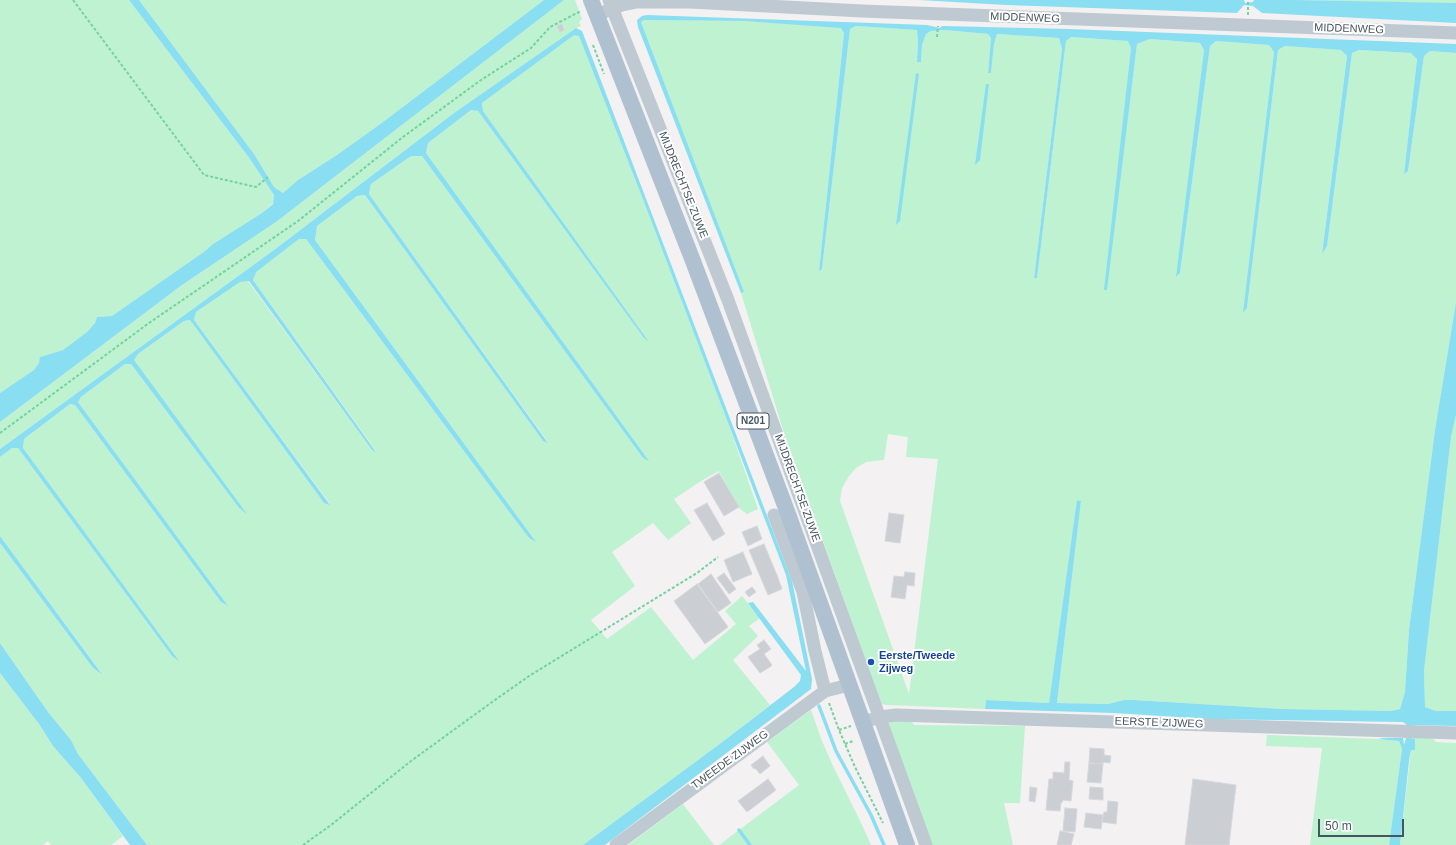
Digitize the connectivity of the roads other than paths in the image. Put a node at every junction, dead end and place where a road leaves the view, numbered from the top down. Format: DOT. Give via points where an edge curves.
graph roads {
  1 [pos="611,4"];
  2 [pos="590,8"];
  3 [pos="1456,33"];
  4 [pos="774,515"];
  5 [pos="849,685"];
  6 [pos="825,691"];
  7 [pos="880,717"];
  8 [pos="863,722"];
  9 [pos="1456,733"];
  10 [pos="616,845"];
  11 [pos="907,845"];
  12 [pos="926,845"];
  1 -- 2 [label="street, MIDDENWEG"];
  1 -- 3 [label="street, MIDDENWEG" via="690,2 862,11"];
  1 -- 7 [label="street, MIJDRECHTSE ZUWE" via="728,300"];
  2 -- 5 [label="main road, MIJDRECHTSE ZUWE / N201" via="696,268"];
  4 -- 6 [label="street" via="803,592"];
  5 -- 6 [label="street, TWEEDE ZIJWEG"];
  5 -- 8 [label="main road, MIJDRECHTSE ZUWE / N201"];
  6 -- 10 [label="street, TWEEDE ZIJWEG"];
  7 -- 8 [label="street, EERSTE ZIJWEG"];
  7 -- 9 [label="street, EERSTE ZIJWEG" via="896,715"];
  7 -- 12 [label="street, MIJDRECHTSE ZUWE"];
  8 -- 11 [label="main road, MIJDRECHTSE ZUWE / N201"];
}
